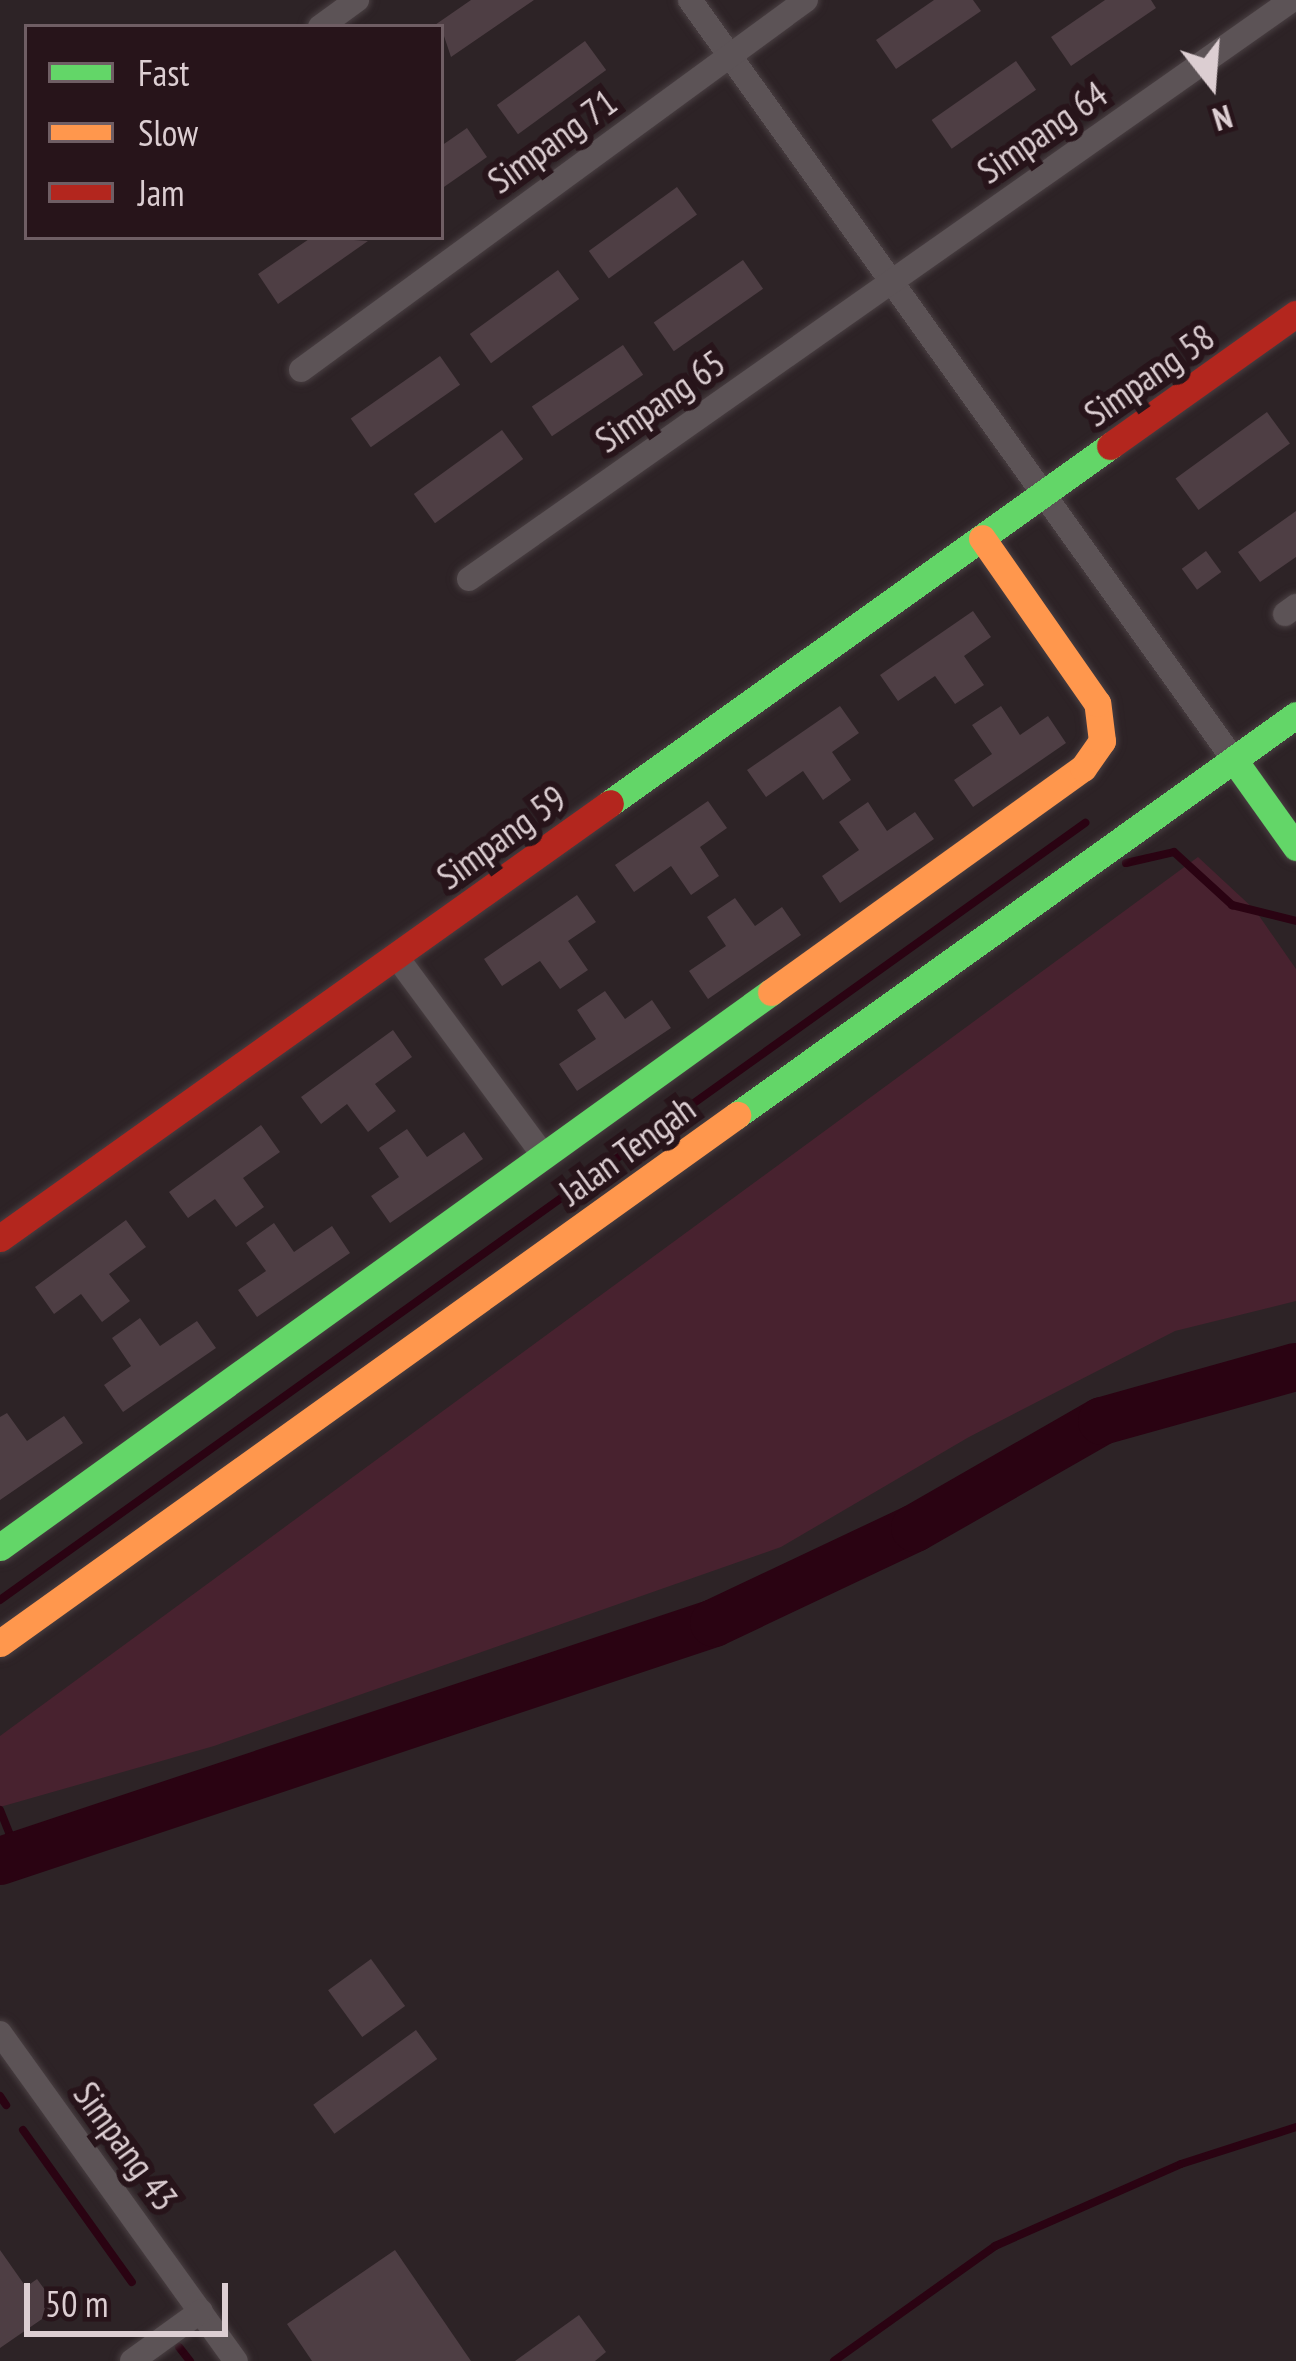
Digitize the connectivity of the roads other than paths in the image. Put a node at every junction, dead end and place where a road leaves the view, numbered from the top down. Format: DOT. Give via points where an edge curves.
graph roads {
  1 [pos="357,0"];
  2 [pos="690,0"];
  3 [pos="806,0"];
  4 [pos="1292,0"];
  5 [pos="324,24"];
  6 [pos="730,56"];
  7 [pos="892,282"];
  8 [pos="1296,314"];
  9 [pos="301,370"];
  10 [pos="1043,494"];
  11 [pos="982,538"];
  12 [pos="469,580"];
  13 [pos="1296,715"];
  14 [pos="1234,760"];
  15 [pos="1296,848"];
  16 [pos="396,956"];
  17 [pos="544,1156"];
  18 [pos="0,1238"];
  19 [pos="0,1546"];
  20 [pos="0,1643"];
  21 [pos="0,2032"];
  22 [pos="201,2311"];
  23 [pos="135,2360"];
  24 [pos="236,2361"];
  1 -- 5 [label="street"];
  2 -- 6 [label="street"];
  3 -- 6 [label="street, Simpang 71"];
  4 -- 7 [label="street, Simpang 64"];
  6 -- 7 [label="street"];
  6 -- 9 [label="street, Simpang 71"];
  7 -- 10 [label="street"];
  7 -- 12 [label="street, Simpang 65"];
  8 -- 10 [label="street, Simpang 58"];
  10 -- 11 [label="street, Simpang 59"];
  10 -- 14 [label="street"];
  11 -- 16 [label="street, Simpang 59"];
  11 -- 17 [label="street" via="1097,703 1102,741 1084,768"];
  13 -- 14 [label="street, Jalan Tengah"];
  14 -- 15 [label="street"];
  14 -- 20 [label="street, Jalan Tengah"];
  16 -- 17 [label="street"];
  16 -- 18 [label="street, Simpang 59"];
  17 -- 19 [label="street"];
  21 -- 22 [label="street, Simpang 43"];
  22 -- 23 [label="street"];
  22 -- 24 [label="street, Simpang 43"];
}
